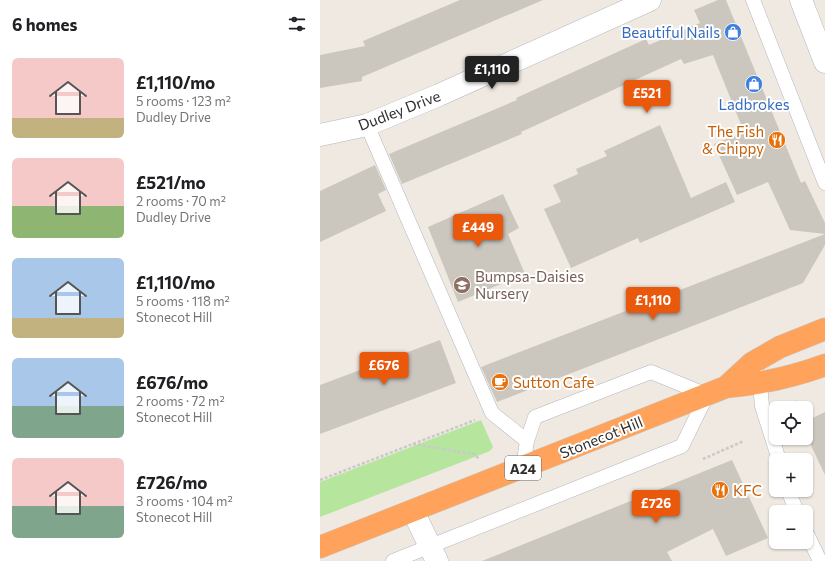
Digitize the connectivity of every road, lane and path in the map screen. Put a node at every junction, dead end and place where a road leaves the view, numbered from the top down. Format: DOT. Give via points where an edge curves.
graph roads {
  1 [pos="650,0"];
  2 [pos="753,0"];
  3 [pos="801,0"];
  4 [pos="825,62"];
  5 [pos="368,125"];
  6 [pos="320,135"];
  7 [pos="822,167"];
  8 [pos="825,183"];
  9 [pos="825,329"];
  10 [pos="752,364"];
  11 [pos="825,364"];
  12 [pos="760,384"];
  13 [pos="717,391"];
  14 [pos="492,413"];
  15 [pos="527,441"];
  16 [pos="744,441"];
  17 [pos="413,444"];
  18 [pos="777,453"];
  19 [pos="703,459"];
  20 [pos="480,460"];
  21 [pos="523,468"];
  22 [pos="320,480"];
  23 [pos="413,511"];
  24 [pos="813,546"];
  25 [pos="320,547"];
  26 [pos="433,554"];
  27 [pos="393,561"];
  28 [pos="820,561"];
  1 -- 5 [label="street, Dudley Drive"];
  2 -- 7 [label="lane"];
  3 -- 4 [label="street"];
  5 -- 6 [label="street, Dudley Drive"];
  5 -- 14 [label="lane"];
  7 -- 8 [label="lane"];
  9 -- 10 [label="highway, Stonecot Hill / A24" via="780,347"];
  10 -- 12 [label="lane"];
  10 -- 13 [label="highway, Stonecot Hill / A24"];
  11 -- 12 [label="highway, Stonecot Hill / A24" via="795,376"];
  12 -- 13 [label="highway, Stonecot Hill / A24"];
  12 -- 18 [label="lane" via="762,406"];
  13 -- 15 [label="lane" via="652,372 535,417"];
  13 -- 21 [label="highway, Stonecot Hill / A24"];
  13 -- 26 [label="lane" via="682,446"];
  14 -- 15 [label="lane"];
  14 -- 17 [label="path"];
  15 -- 21 [label="lane"];
  16 -- 19 [label="path"];
  17 -- 20 [label="path" via="474,454"];
  17 -- 22 [label="path"];
  21 -- 23 [label="highway, Stonecot Hill / A24"];
  23 -- 25 [label="highway, Stonecot Hill / A24"];
  23 -- 26 [label="street"];
  24 -- 28 [label="lane"];
  26 -- 27 [label="lane"];
}
